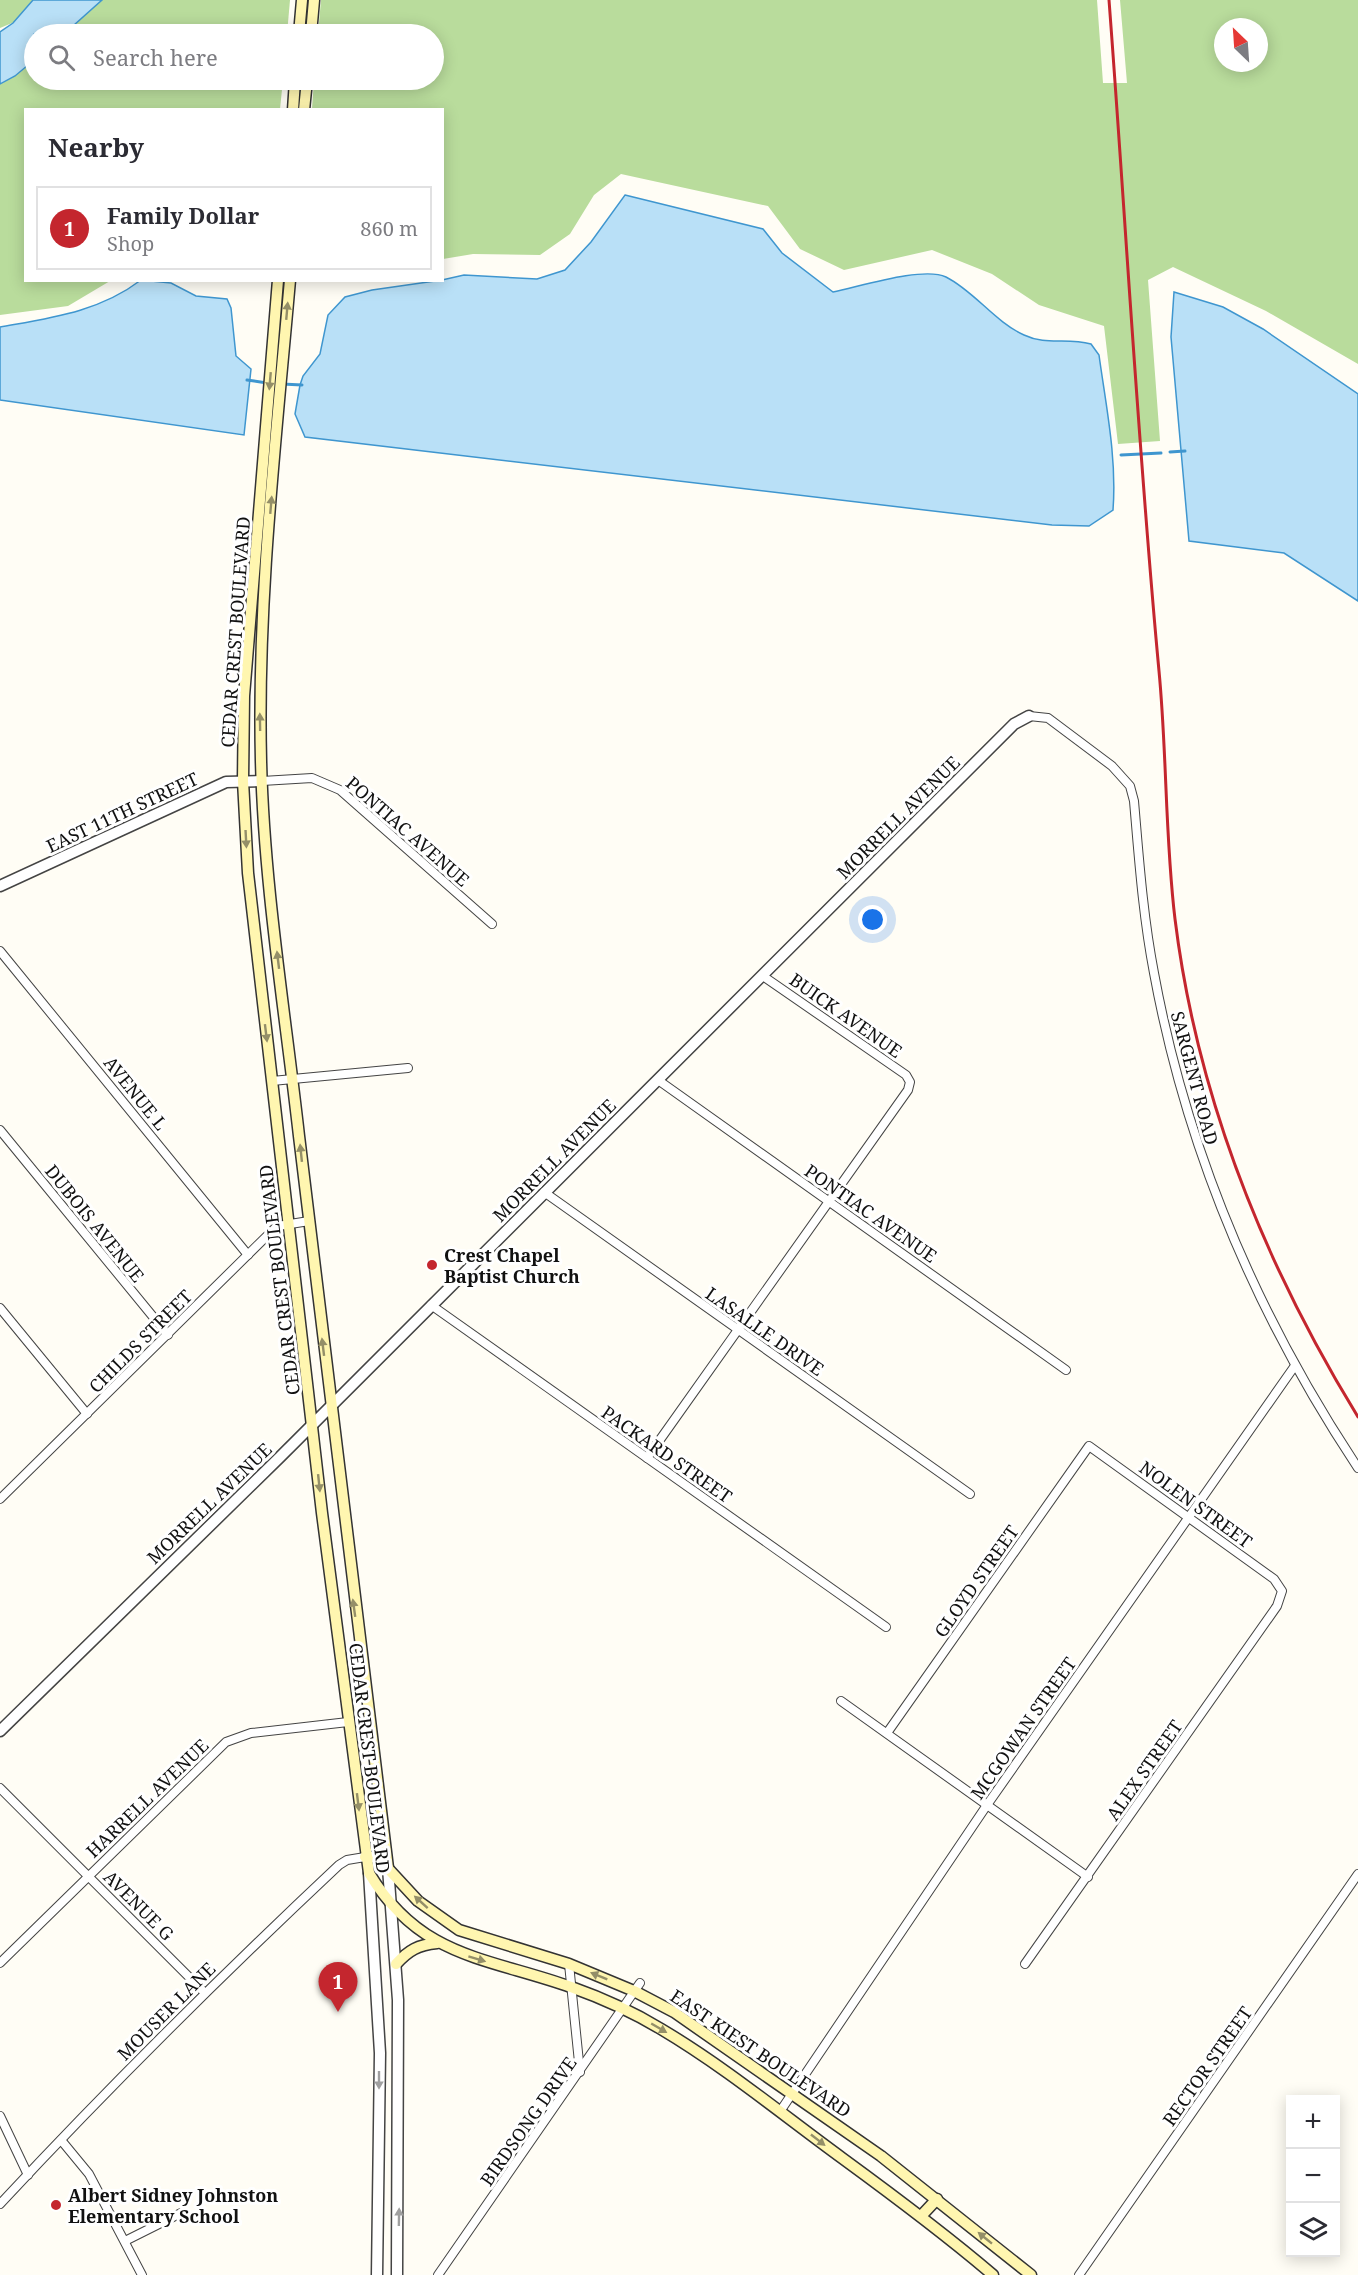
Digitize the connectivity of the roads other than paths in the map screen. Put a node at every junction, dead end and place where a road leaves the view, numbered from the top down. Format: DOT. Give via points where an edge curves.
graph roads {
  1 [pos="302,0"];
  2 [pos="314,0"];
  3 [pos="300,24"];
  4 [pos="312,24"];
  5 [pos="294,90"];
  6 [pos="306,90"];
  7 [pos="293,108"];
  8 [pos="304,108"];
  9 [pos="278,282"];
  10 [pos="290,282"];
  11 [pos="260,563"];
  12 [pos="1029,716"];
  13 [pos="243,781"];
  14 [pos="262,781"];
  15 [pos="0,886"];
  16 [pos="492,924"];
  17 [pos="0,951"];
  18 [pos="763,976"];
  19 [pos="408,1068"];
  20 [pos="292,1078"];
  21 [pos="658,1080"];
  22 [pos="272,1081"];
  23 [pos="0,1130"];
  24 [pos="544,1192"];
  25 [pos="829,1202"];
  26 [pos="309,1221"];
  27 [pos="289,1224"];
  28 [pos="248,1255"];
  29 [pos="431,1305"];
  30 [pos="0,1308"];
  31 [pos="739,1331"];
  32 [pos="168,1335"];
  33 [pos="1294,1367"];
  34 [pos="1065,1370"];
  35 [pos="331,1405"];
  36 [pos="87,1414"];
  37 [pos="312,1425"];
  38 [pos="1089,1446"];
  39 [pos="647,1458"];
  40 [pos="1358,1468"];
  41 [pos="2,1494"];
  42 [pos="970,1494"];
  43 [pos="1189,1517"];
  44 [pos="1282,1591"];
  45 [pos="886,1627"];
  46 [pos="841,1701"];
  47 [pos="369,1719"];
  48 [pos="348,1722"];
  49 [pos="0,1731"];
  50 [pos="887,1733"];
  51 [pos="0,1788"];
  52 [pos="987,1805"];
  53 [pos="365,1857"];
  54 [pos="388,1868"];
  55 [pos="369,1873"];
  56 [pos="1358,1874"];
  57 [pos="89,1876"];
  58 [pos="1088,1877"];
  59 [pos="391,1905"];
  60 [pos="437,1943"];
  61 [pos="0,1963"];
  62 [pos="396,1964"];
  63 [pos="569,1964"];
  64 [pos="1025,1964"];
  65 [pos="571,1987"];
  66 [pos="637,1987"];
  67 [pos="205,1993"];
  68 [pos="398,2000"];
  69 [pos="377,2001"];
  70 [pos="623,2009"];
  71 [pos="398,2052"];
  72 [pos="380,2053"];
  73 [pos="580,2072"];
  74 [pos="792,2093"];
  75 [pos="781,2110"];
  76 [pos="0,2116"];
  77 [pos="61,2140"];
  78 [pos="28,2175"];
  79 [pos="937,2199"];
  80 [pos="0,2204"];
  81 [pos="183,2212"];
  82 [pos="922,2215"];
  83 [pos="125,2241"];
  84 [pos="398,2274"];
  85 [pos="142,2275"];
  86 [pos="377,2275"];
  87 [pos="438,2275"];
  88 [pos="993,2275"];
  89 [pos="1031,2275"];
  90 [pos="1079,2275"];
  1 -- 3 [label="main road"];
  2 -- 4 [label="main road"];
  5 -- 7 [label="main road"];
  6 -- 8 [label="main road"];
  9 -- 11 [label="main road, CEDAR CREST BOULEVARD, one-way"];
  11 -- 10 [label="main road, CEDAR CREST BOULEVARD, one-way"];
  11 -- 13 [label="main road, CEDAR CREST BOULEVARD" via="244,696"];
  14 -- 11 [label="main road, CEDAR CREST BOULEVARD, one-way"];
  12 -- 18 [label="street, MORRELL AVENUE" via="1014,724"];
  12 -- 33 [label="street, SARGENT ROAD" via="1048,718 1112,765 1130,786 1154,972 1195,1140 1235,1245"];
  13 -- 14 [label="street, EAST 11TH STREET"];
  13 -- 15 [label="street, EAST 11TH STREET" via="226,782 195,795"];
  13 -- 22 [label="main road, CEDAR CREST BOULEVARD, one-way" via="248,873"];
  14 -- 16 [label="street, PONTIAC AVENUE" via="312,778 339,790"];
  20 -- 14 [label="main road, CEDAR CREST BOULEVARD, one-way" via="268,881"];
  17 -- 28 [label="street, AVENUE L"];
  18 -- 21 [label="street, MORRELL AVENUE"];
  18 -- 25 [label="street, BUICK AVENUE" via="906,1075 910,1082"];
  19 -- 20 [label="street"];
  20 -- 22 [label="street"];
  26 -- 20 [label="main road, CEDAR CREST BOULEVARD, one-way"];
  21 -- 24 [label="street, MORRELL AVENUE"];
  21 -- 25 [label="street, PONTIAC AVENUE"];
  22 -- 27 [label="main road, CEDAR CREST BOULEVARD"];
  23 -- 32 [label="street, DUBOIS AVENUE"];
  24 -- 29 [label="street, MORRELL AVENUE"];
  24 -- 31 [label="street, LASALLE DRIVE"];
  25 -- 31 [label="street"];
  25 -- 34 [label="street, PONTIAC AVENUE"];
  26 -- 27 [label="street, CHILDS STREET"];
  35 -- 26 [label="main road, CEDAR CREST BOULEVARD, one-way"];
  27 -- 28 [label="street, CHILDS STREET" via="274,1229"];
  27 -- 37 [label="main road, CEDAR CREST BOULEVARD"];
  28 -- 32 [label="street, CHILDS STREET"];
  29 -- 35 [label="street, MORRELL AVENUE"];
  29 -- 39 [label="street, PACKARD STREET"];
  30 -- 36 [label="street"];
  31 -- 39 [label="street"];
  31 -- 42 [label="street, LASALLE DRIVE"];
  32 -- 36 [label="street, CHILDS STREET"];
  33 -- 40 [label="street, SARGENT ROAD"];
  33 -- 43 [label="street, MCGOWAN STREET"];
  35 -- 37 [label="street, MORRELL AVENUE"];
  47 -- 35 [label="main road, CEDAR CREST BOULEVARD, one-way"];
  36 -- 41 [label="street, CHILDS STREET"];
  37 -- 48 [label="main road, CEDAR CREST BOULEVARD, one-way"];
  37 -- 49 [label="street, MORRELL AVENUE"];
  38 -- 43 [label="street, NOLEN STREET"];
  38 -- 50 [label="street, GLOYD STREET"];
  39 -- 45 [label="street, PACKARD STREET"];
  43 -- 44 [label="street, NOLEN STREET" via="1274,1579"];
  43 -- 52 [label="street, MCGOWAN STREET"];
  44 -- 58 [label="street, ALEX STREET" via="1277,1606"];
  46 -- 50 [label="street"];
  47 -- 48 [label="main road"];
  47 -- 54 [label="main road, CEDAR CREST BOULEVARD"];
  48 -- 53 [label="main road, CEDAR CREST BOULEVARD, one-way"];
  48 -- 57 [label="street, HARRELL AVENUE" via="251,1733 226,1742"];
  50 -- 52 [label="street"];
  51 -- 57 [label="street, AVENUE G"];
  52 -- 58 [label="street"];
  52 -- 74 [label="street, MCGOWAN STREET"];
  53 -- 54 [label="main road" via="381,1861"];
  53 -- 55 [label="main road, CEDAR CREST BOULEVARD"];
  53 -- 67 [label="street, MOUSER LANE" via="339,1865"];
  54 -- 59 [label="street, CEDAR CREST BOULEVARD"];
  63 -- 54 [label="main road, EAST KIEST BOULEVARD, one-way" via="459,1930 423,1905"];
  55 -- 59 [label="main road, EAST KIEST BOULEVARD"];
  55 -- 69 [label="street, CEDAR CREST BOULEVARD"];
  56 -- 90 [label="street, RECTOR STREET"];
  57 -- 61 [label="street, HARRELL AVENUE"];
  57 -- 67 [label="street, AVENUE G"];
  58 -- 64 [label="street, ALEX STREET"];
  59 -- 60 [label="main road, EAST KIEST BOULEVARD"];
  59 -- 62 [label="street, CEDAR CREST BOULEVARD"];
  60 -- 62 [label="main road" via="407,1951"];
  60 -- 65 [label="main road, EAST KIEST BOULEVARD, one-way"];
  62 -- 68 [label="street, CEDAR CREST BOULEVARD"];
  63 -- 65 [label="street"];
  66 -- 63 [label="main road, EAST KIEST BOULEVARD, one-way"];
  65 -- 70 [label="main road, EAST KIEST BOULEVARD"];
  65 -- 73 [label="street"];
  66 -- 70 [label="street, BIRDSONG DRIVE"];
  66 -- 74 [label="main road, EAST KIEST BOULEVARD"];
  67 -- 77 [label="street, MOUSER LANE"];
  68 -- 69 [label="street"];
  68 -- 71 [label="street, CEDAR CREST BOULEVARD"];
  69 -- 72 [label="street, CEDAR CREST BOULEVARD"];
  70 -- 73 [label="street, BIRDSONG DRIVE"];
  70 -- 75 [label="main road, EAST KIEST BOULEVARD, one-way" via="662,2030"];
  71 -- 72 [label="street"];
  84 -- 71 [label="street, CEDAR CREST BOULEVARD, one-way"];
  72 -- 86 [label="street, CEDAR CREST BOULEVARD, one-way"];
  73 -- 87 [label="street, BIRDSONG DRIVE"];
  74 -- 75 [label="street, MCGOWAN STREET"];
  74 -- 79 [label="main road, EAST KIEST BOULEVARD"];
  75 -- 82 [label="main road, EAST KIEST BOULEVARD, one-way"];
  76 -- 78 [label="street"];
  77 -- 78 [label="street, MOUSER LANE"];
  77 -- 83 [label="street" via="89,2174"];
  78 -- 80 [label="street, MOUSER LANE"];
  79 -- 82 [label="main road"];
  89 -- 79 [label="main road, EAST KIEST BOULEVARD, one-way"];
  81 -- 83 [label="street"];
  82 -- 88 [label="main road, EAST KIEST BOULEVARD"];
  83 -- 85 [label="street"];
}
